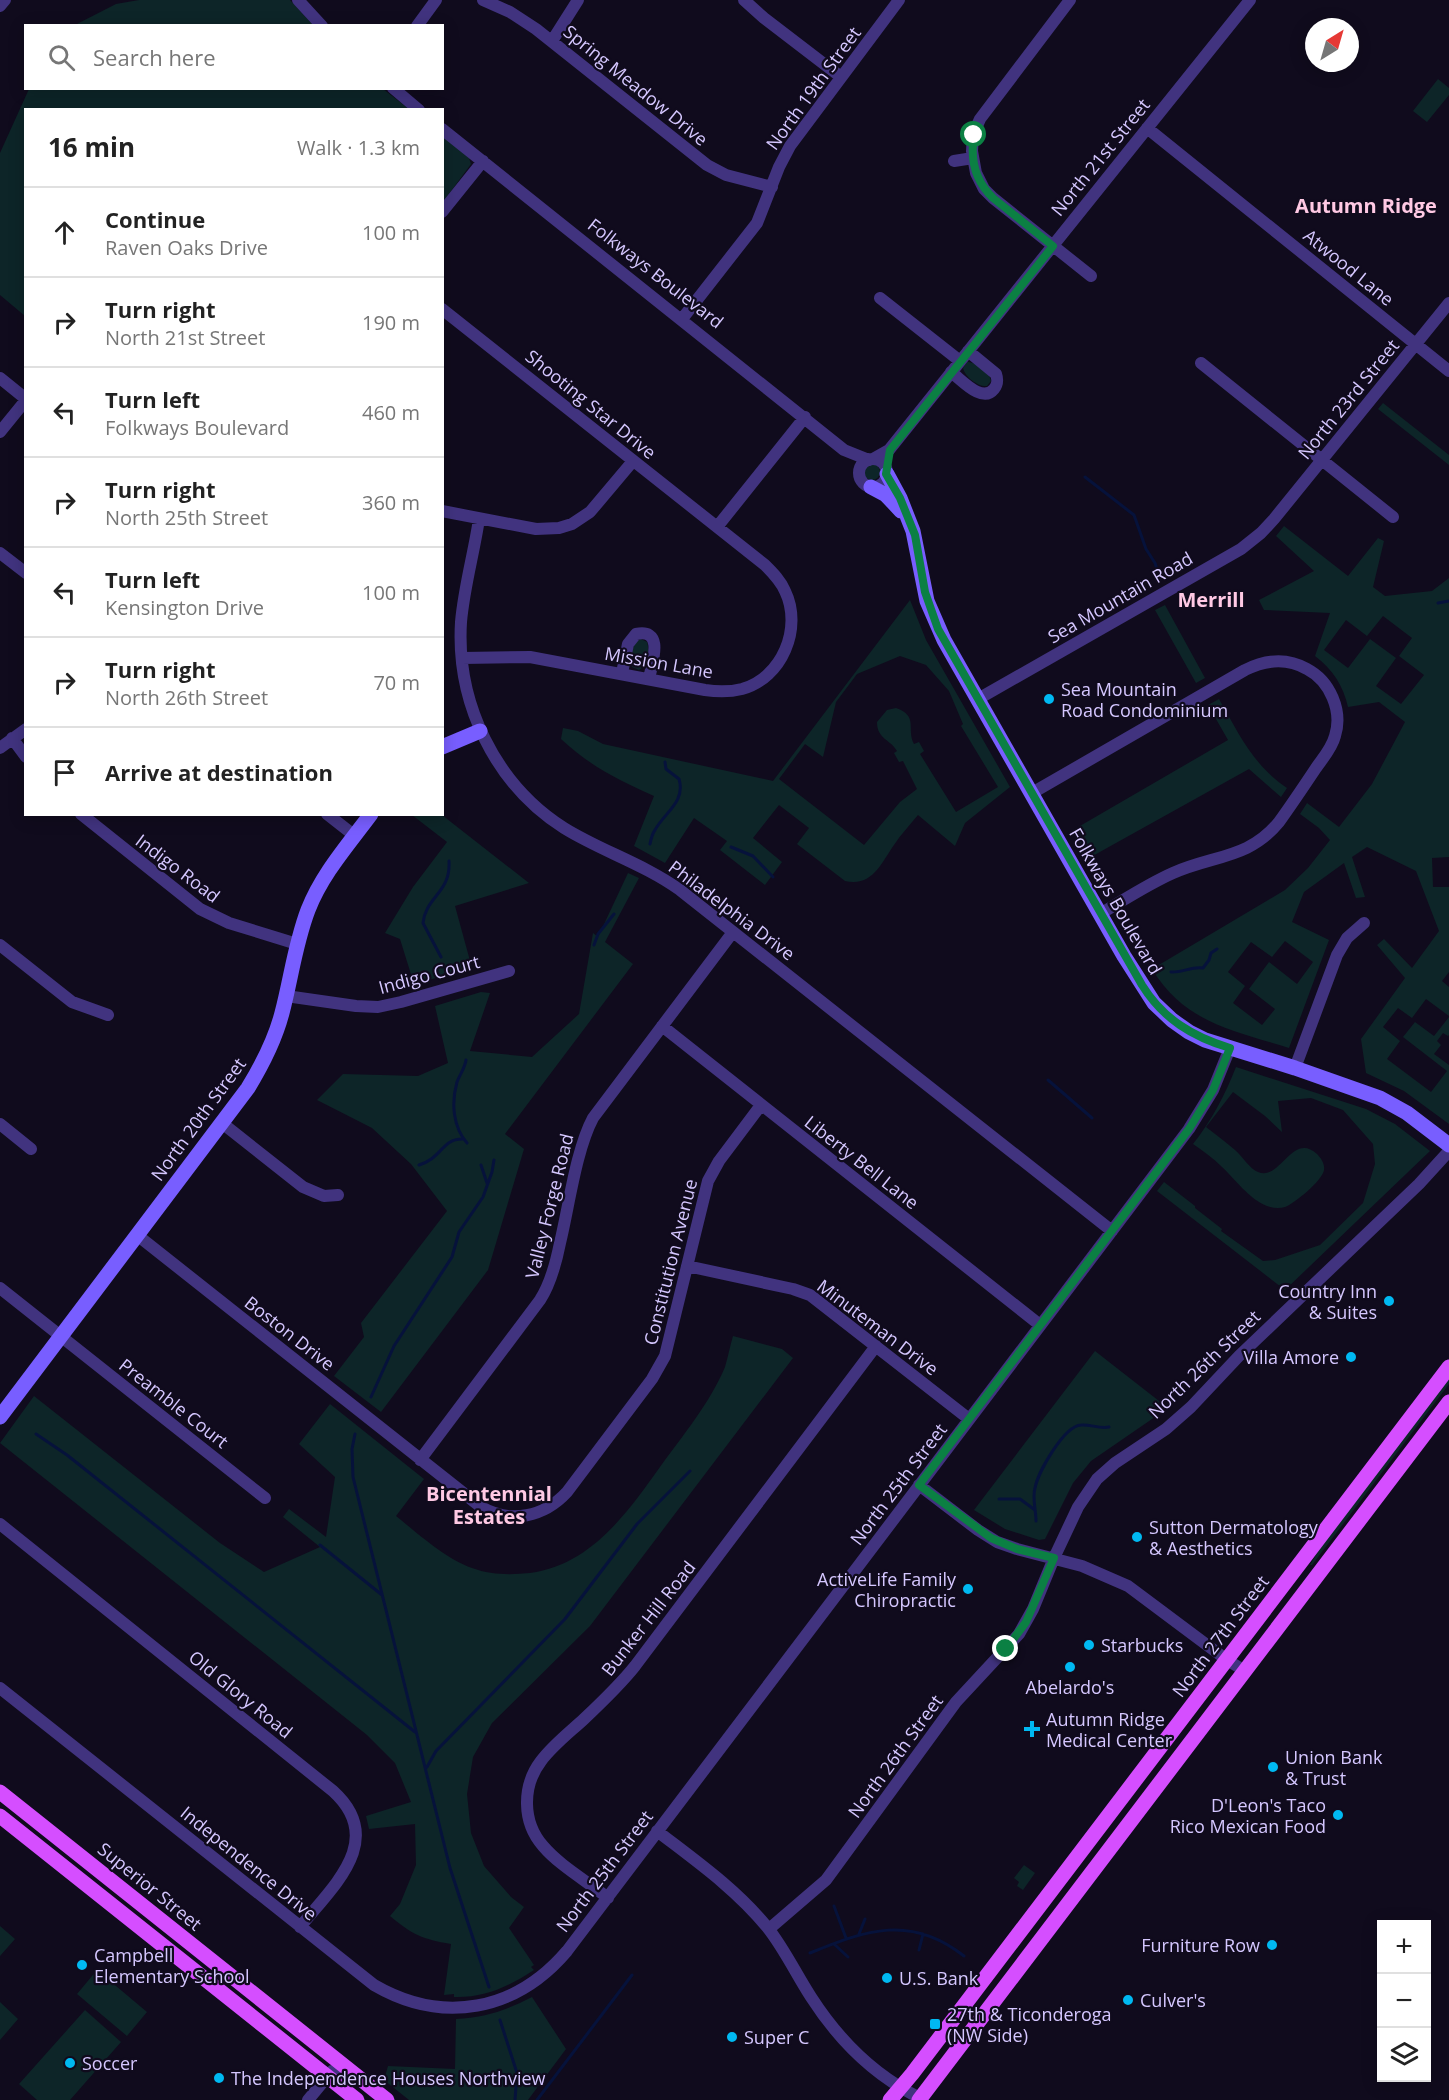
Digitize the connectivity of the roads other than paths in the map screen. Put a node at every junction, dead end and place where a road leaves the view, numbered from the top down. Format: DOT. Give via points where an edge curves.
graph roads {
  1 [pos="5,0"];
  2 [pos="298,0"];
  3 [pos="436,0"];
  4 [pos="483,0"];
  5 [pos="578,0"];
  6 [pos="744,0"];
  7 [pos="899,0"];
  8 [pos="1070,0"];
  9 [pos="1250,0"];
  10 [pos="0,6"];
  11 [pos="320,24"];
  12 [pos="418,24"];
  13 [pos="552,42"];
  14 [pos="841,77"];
  15 [pos="395,90"];
  16 [pos="417,108"];
  17 [pos="1146,128"];
  18 [pos="444,131"];
  19 [pos="973,158"];
  20 [pos="483,161"];
  21 [pos="954,161"];
  22 [pos="771,187"];
  23 [pos="444,210"];
  24 [pos="1053,246"];
  25 [pos="1091,276"];
  26 [pos="880,298"];
  27 [pos="1449,303"];
  28 [pos="444,311"];
  29 [pos="682,319"];
  30 [pos="1416,344"];
  31 [pos="968,351"];
  32 [pos="1202,363"];
  33 [pos="956,367"];
  34 [pos="1449,371"];
  35 [pos="0,378"];
  36 [pos="24,397"];
  37 [pos="24,402"];
  38 [pos="805,417"];
  39 [pos="0,432"];
  40 [pos="844,450"];
  41 [pos="890,450"];
  42 [pos="871,459"];
  43 [pos="1322,460"];
  44 [pos="633,461"];
  45 [pos="886,472"];
  46 [pos="859,475"];
  47 [pos="871,487"];
  48 [pos="444,511"];
  49 [pos="1393,517"];
  50 [pos="479,519"];
  51 [pos="909,519"];
  52 [pos="1274,519"];
  53 [pos="717,527"];
  54 [pos="0,553"];
  55 [pos="24,571"];
  56 [pos="462,658"];
  57 [pos="622,673"];
  58 [pos="649,679"];
  59 [pos="978,699"];
  60 [pos="24,730"];
  61 [pos="480,730"];
  62 [pos="12,738"];
  63 [pos="444,746"];
  64 [pos="0,748"];
  65 [pos="24,754"];
  66 [pos="1032,793"];
  67 [pos="84,816"];
  68 [pos="330,816"];
  69 [pos="370,816"];
  70 [pos="355,836"];
  71 [pos="1100,914"];
  72 [pos="1364,923"];
  73 [pos="733,932"];
  74 [pos="297,944"];
  75 [pos="0,945"];
  76 [pos="509,971"];
  77 [pos="286,996"];
  78 [pos="108,1015"];
  79 [pos="662,1026"];
  80 [pos="1230,1048"];
  81 [pos="1295,1068"];
  82 [pos="761,1105"];
  83 [pos="222,1123"];
  84 [pos="0,1124"];
  85 [pos="1449,1145"];
  86 [pos="31,1149"];
  87 [pos="1449,1151"];
  88 [pos="338,1195"];
  89 [pos="1112,1231"];
  90 [pos="137,1234"];
  91 [pos="687,1266"];
  92 [pos="0,1288"];
  93 [pos="1040,1325"];
  94 [pos="60,1336"];
  95 [pos="876,1346"];
  96 [pos="1449,1367"];
  97 [pos="1449,1402"];
  98 [pos="0,1416"];
  99 [pos="969,1419"];
  100 [pos="420,1460"];
  101 [pos="919,1485"];
  102 [pos="265,1498"];
  103 [pos="0,1524"];
  104 [pos="1054,1558"];
  105 [pos="1227,1660"];
  106 [pos="1241,1676"];
  107 [pos="0,1688"];
  108 [pos="0,1792"];
  109 [pos="0,1816"];
  110 [pos="657,1831"];
  111 [pos="35,1844"];
  112 [pos="92,1865"];
  113 [pos="608,1898"];
  114 [pos="300,1927"];
  115 [pos="769,1929"];
  116 [pos="498,2001"];
  117 [pos="259,2022"];
  118 [pos="311,2039"];
  119 [pos="326,2075"];
  120 [pos="362,2080"];
  121 [pos="907,2097"];
  122 [pos="308,2100"];
  123 [pos="357,2100"];
  124 [pos="387,2100"];
  1 -- 10 [label="street"];
  2 -- 11 [label="street"];
  3 -- 12 [label="street"];
  4 -- 13 [label="street, Spring Meadow Drive" via="523,20"];
  5 -- 13 [label="street"];
  6 -- 14 [label="street"];
  7 -- 14 [label="street, North 19th Street"];
  8 -- 19 [label="street" via="980,119 974,135"];
  9 -- 17 [label="street, North 21st Street"];
  13 -- 22 [label="street, Spring Meadow Drive" via="707,165 726,175"];
  14 -- 22 [label="street, North 19th Street" via="785,154"];
  15 -- 16 [label="street"];
  17 -- 24 [label="street, North 21st Street"];
  17 -- 30 [label="street, Atwood Lane"];
  18 -- 20 [label="street, Folkways Boulevard"];
  19 -- 21 [label="street"];
  19 -- 24 [label="street" via="978,177 989,194"];
  20 -- 23 [label="street"];
  20 -- 29 [label="street, Folkways Boulevard"];
  22 -- 29 [label="street, North 19th Street" via="753,230"];
  24 -- 25 [label="street"];
  24 -- 31 [label="street, North 21st Street"];
  26 -- 33 [label="street"];
  27 -- 30 [label="street, North 23rd Street"];
  28 -- 44 [label="street, Shooting Star Drive"];
  29 -- 38 [label="street, Folkways Boulevard"];
  30 -- 34 [label="street, Atwood Lane"];
  30 -- 43 [label="street, North 23rd Street"];
  31 -- 33 [label="street, North 21st Street"];
  31 -- 33 [label="street" via="995,372 998,378 993,389 979,393"];
  32 -- 43 [label="street"];
  33 -- 41 [label="street, North 21st Street"];
  35 -- 36 [label="street"];
  37 -- 39 [label="street"];
  38 -- 40 [label="street, Folkways Boulevard"];
  38 -- 53 [label="street"];
  40 -- 42 [label="street, Folkways Boulevard"];
  40 -- 46 [label="street, Folkways Boulevard"];
  41 -- 42 [label="street, North 21st Street"];
  41 -- 45 [label="street, North 21st Street"];
  42 -- 45 [label="street" via="881,462"];
  42 -- 46 [label="street" via="861,466"];
  43 -- 49 [label="street"];
  43 -- 52 [label="street, North 23rd Street"];
  44 -- 50 [label="street" via="597,505 572,524 548,530"];
  44 -- 53 [label="street, Shooting Star Drive"];
  45 -- 47 [label="street" via="881,484"];
  45 -- 51 [label="street, Folkways Boulevard"];
  46 -- 47 [label="street"];
  47 -- 51 [label="street, Folkways Boulevard" via="886,495"];
  48 -- 50 [label="street"];
  50 -- 56 [label="street, Philadelphia Drive" via="462,614"];
  51 -- 59 [label="street, Folkways Boulevard" via="933,617"];
  52 -- 59 [label="street, Sea Mountain Road" via="1241,549"];
  53 -- 58 [label="street, Mission Lane" via="765,565 782,585 792,617 784,653 769,674 742,689 716,692"];
  54 -- 55 [label="street"];
  56 -- 57 [label="street, Mission Lane" via="530,657"];
  56 -- 61 [label="street, Philadelphia Drive"];
  57 -- 58 [label="street, Mission Lane"];
  57 -- 58 [label="street" via="629,641 636,634 645,634 653,638 655,646"];
  59 -- 66 [label="street, Folkways Boulevard"];
  60 -- 62 [label="street"];
  61 -- 63 [label="street"];
  61 -- 73 [label="street, Philadelphia Drive" via="512,782 552,819 666,880"];
  62 -- 64 [label="street"];
  62 -- 65 [label="street"];
  66 -- 71 [label="street, Folkways Boulevard"];
  66 -- 71 [label="street" via="1253,666 1274,661 1298,664 1325,684 1336,710 1334,739 1280,822 1254,845 1167,875"];
  67 -- 74 [label="street, Indigo Road" via="200,909 229,923"];
  68 -- 70 [label="street"];
  69 -- 70 [label="street, North 20th Street"];
  70 -- 74 [label="street, North 20th Street" via="316,892"];
  71 -- 80 [label="street, Folkways Boulevard" via="1158,1007 1197,1037"];
  72 -- 81 [label="street" via="1347,938 1337,955"];
  73 -- 79 [label="street, Valley Forge Road"];
  73 -- 89 [label="street, Philadelphia Drive"];
  74 -- 77 [label="street, North 20th Street"];
  75 -- 78 [label="street" via="72,1002"];
  76 -- 77 [label="street, Indigo Court" via="378,1007"];
  77 -- 83 [label="street, North 20th Street" via="261,1066"];
  79 -- 82 [label="street, Liberty Bell Lane"];
  79 -- 100 [label="street, Valley Forge Road" via="587,1129 555,1264 543,1296"];
  80 -- 81 [label="street, Folkways Boulevard"];
  80 -- 89 [label="street, North 25th Street" via="1199,1114"];
  81 -- 85 [label="street, Folkways Boulevard" via="1380,1098"];
  82 -- 91 [label="street, Constitution Avenue" via="711,1174"];
  82 -- 93 [label="street, Liberty Bell Lane"];
  83 -- 88 [label="street" via="303,1187 324,1196"];
  83 -- 90 [label="street, North 20th Street"];
  84 -- 86 [label="street"];
  87 -- 104 [label="street, North 26th Street" via="1191,1407 1097,1479 1083,1498"];
  89 -- 93 [label="street, North 25th Street"];
  90 -- 94 [label="street, North 20th Street"];
  90 -- 100 [label="street, Boston Drive"];
  91 -- 95 [label="street, Minuteman Drive" via="803,1292"];
  91 -- 100 [label="street, Constitution Avenue" via="670,1342 660,1367 554,1505 525,1516 496,1514 481,1508"];
  92 -- 94 [label="street, Preamble Court"];
  93 -- 99 [label="street, North 25th Street"];
  94 -- 98 [label="street, North 20th Street"];
  94 -- 102 [label="street, Preamble Court"];
  95 -- 99 [label="street, Minuteman Drive"];
  95 -- 113 [label="street, Bunker Hill Road" via="635,1666 535,1770 527,1801 536,1837"];
  96 -- 105 [label="main road, North 27th Street"];
  97 -- 106 [label="main road"];
  99 -- 101 [label="street, North 25th Street"];
  101 -- 104 [label="street" via="991,1538"];
  101 -- 110 [label="street, North 25th Street"];
  103 -- 114 [label="street, Old Glory Road" via="347,1805 355,1825 353,1857"];
  104 -- 105 [label="street" via="1128,1586"];
  104 -- 115 [label="street, North 26th Street" via="1033,1609 1014,1641 956,1702 826,1880"];
  105 -- 106 [label="street"];
  105 -- 121 [label="main road, North 27th Street"];
  106 -- 121 [label="main road"];
  107 -- 114 [label="street, Independence Drive"];
  108 -- 112 [label="main road, Superior Street"];
  109 -- 111 [label="main road"];
  110 -- 113 [label="street, North 25th Street"];
  110 -- 115 [label="street" via="729,1887"];
  111 -- 112 [label="main road" via="56,1848 88,1872"];
  111 -- 117 [label="main road"];
  112 -- 118 [label="main road, Superior Street"];
  113 -- 116 [label="street, North 25th Street" via="552,1968"];
  114 -- 116 [label="street, Independence Drive" via="371,1983 398,1998 441,2008"];
  115 -- 121 [label="street" via="839,2034"];
  117 -- 118 [label="main road" via="277,2026 312,2049"];
  117 -- 119 [label="main road"];
  118 -- 120 [label="main road, Superior Street"];
  119 -- 120 [label="street" via="337,2071"];
  119 -- 122 [label="street"];
  119 -- 123 [label="main road"];
  120 -- 124 [label="main road, Superior Street"];
}
